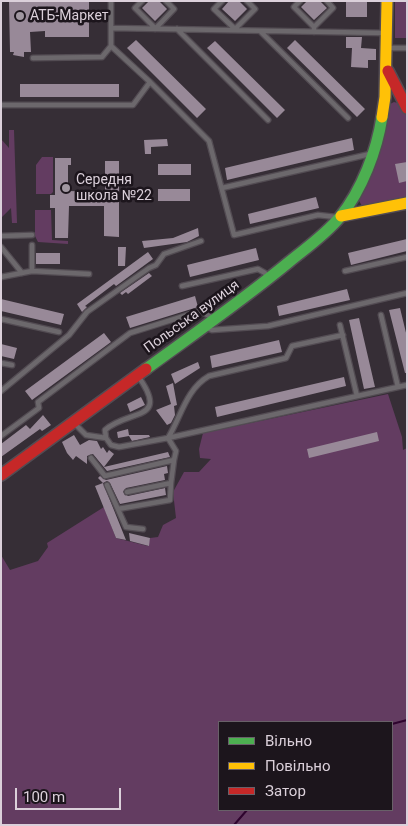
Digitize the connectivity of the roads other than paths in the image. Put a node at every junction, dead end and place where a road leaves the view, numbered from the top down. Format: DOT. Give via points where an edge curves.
graph roads {
  1 [pos="111,1"];
  2 [pos="142,1"];
  3 [pos="166,1"];
  4 [pos="222,1"];
  5 [pos="247,1"];
  6 [pos="300,1"];
  7 [pos="327,1"];
  8 [pos="387,1"];
  9 [pos="111,28"];
  10 [pos="155,28"];
  11 [pos="177,29"];
  12 [pos="235,29"];
  13 [pos="314,29"];
  14 [pos="260,31"];
  15 [pos="386,33"];
  16 [pos="111,46"];
  17 [pos="387,48"];
  18 [pos="407,48"];
  19 [pos="33,58"];
  20 [pos="386,66"];
  21 [pos="150,82"];
  22 [pos="1,105"];
  23 [pos="407,108"];
  24 [pos="348,118"];
  25 [pos="268,120"];
  26 [pos="373,154"];
  27 [pos="222,188"];
  28 [pos="407,203"];
  29 [pos="341,216"];
  30 [pos="32,234"];
  31 [pos="1,236"];
  32 [pos="201,241"];
  33 [pos="32,246"];
  34 [pos="1,247"];
  35 [pos="407,257"];
  36 [pos="32,271"];
  37 [pos="345,271"];
  38 [pos="22,273"];
  39 [pos="89,274"];
  40 [pos="1,277"];
  41 [pos="268,280"];
  42 [pos="182,286"];
  43 [pos="407,293"];
  44 [pos="381,315"];
  45 [pos="1,318"];
  46 [pos="215,319"];
  47 [pos="340,325"];
  48 [pos="204,327"];
  49 [pos="59,332"];
  50 [pos="343,335"];
  51 [pos="1,363"];
  52 [pos="12,365"];
  53 [pos="137,375"];
  54 [pos="407,385"];
  55 [pos="398,387"];
  56 [pos="1,391"];
  57 [pos="356,396"];
  58 [pos="73,422"];
  59 [pos="1,436"];
  60 [pos="106,438"];
  61 [pos="168,438"];
  62 [pos="91,458"];
  63 [pos="174,460"];
  64 [pos="1,476"];
  65 [pos="171,483"];
  66 [pos="107,485"];
  67 [pos="127,492"];
  68 [pos="118,510"];
  69 [pos="142,530"];
  1 -- 9 [label="lane"];
  2 -- 10 [label="lane" via="135,8"];
  3 -- 10 [label="lane" via="174,9"];
  4 -- 12 [label="lane" via="214,8"];
  5 -- 12 [label="lane" via="255,9"];
  6 -- 13 [label="lane" via="294,7"];
  7 -- 13 [label="lane" via="333,8"];
  8 -- 15 [label="street, Польська вулиця"];
  9 -- 10 [label="lane"];
  9 -- 16 [label="lane"];
  10 -- 11 [label="lane"];
  11 -- 12 [label="lane"];
  11 -- 25 [label="lane"];
  12 -- 14 [label="lane"];
  13 -- 14 [label="lane"];
  13 -- 15 [label="lane"];
  14 -- 24 [label="lane"];
  15 -- 17 [label="street, Польська вулиця"];
  16 -- 19 [label="lane" via="102,57"];
  16 -- 21 [label="lane"];
  17 -- 18 [label="lane"];
  17 -- 20 [label="street, Польська вулиця"];
  20 -- 23 [label="street"];
  20 -- 26 [label="street, Польська вулиця" via="383,117"];
  21 -- 22 [label="lane" via="133,105"];
  21 -- 27 [label="lane" via="209,141"];
  26 -- 27 [label="lane"];
  26 -- 29 [label="street, Польська вулиця" via="358,189"];
  27 -- 29 [label="lane" via="234,235 318,215"];
  28 -- 29 [label="street"];
  29 -- 41 [label="street, Польська вулиця"];
  30 -- 31 [label="lane"];
  32 -- 56 [label="lane" via="164,254 156,266 87,312 69,335"];
  33 -- 36 [label="lane"];
  34 -- 38 [label="lane"];
  35 -- 37 [label="lane"];
  36 -- 38 [label="lane"];
  36 -- 39 [label="lane"];
  38 -- 40 [label="lane"];
  41 -- 42 [label="lane" via="258,269"];
  41 -- 46 [label="street, Польська вулиця"];
  43 -- 48 [label="lane" via="268,326 212,330"];
  44 -- 55 [label="lane"];
  45 -- 49 [label="lane"];
  46 -- 48 [label="street, Польська вулиця"];
  46 -- 59 [label="lane" via="200,311 130,333 38,402 39,408"];
  47 -- 50 [label="lane"];
  48 -- 53 [label="street, Польська вулиця"];
  50 -- 57 [label="lane"];
  50 -- 61 [label="lane" via="292,346 286,358 209,376 200,381 192,390"];
  51 -- 52 [label="lane"];
  53 -- 58 [label="street, Польська вулиця"];
  53 -- 60 [label="lane" via="150,394 147,410 142,415 117,420 105,430"];
  54 -- 55 [label="lane"];
  55 -- 57 [label="lane"];
  57 -- 61 [label="lane"];
  58 -- 60 [label="lane" via="86,435"];
  58 -- 64 [label="street, Польська вулиця"];
  60 -- 61 [label="lane" via="111,446"];
  61 -- 63 [label="lane" via="176,451"];
  62 -- 63 [label="lane" via="106,476"];
  63 -- 65 [label="lane"];
  65 -- 67 [label="lane"];
  65 -- 68 [label="lane" via="170,500"];
  66 -- 68 [label="lane"];
  68 -- 69 [label="lane" via="126,527"];
}
